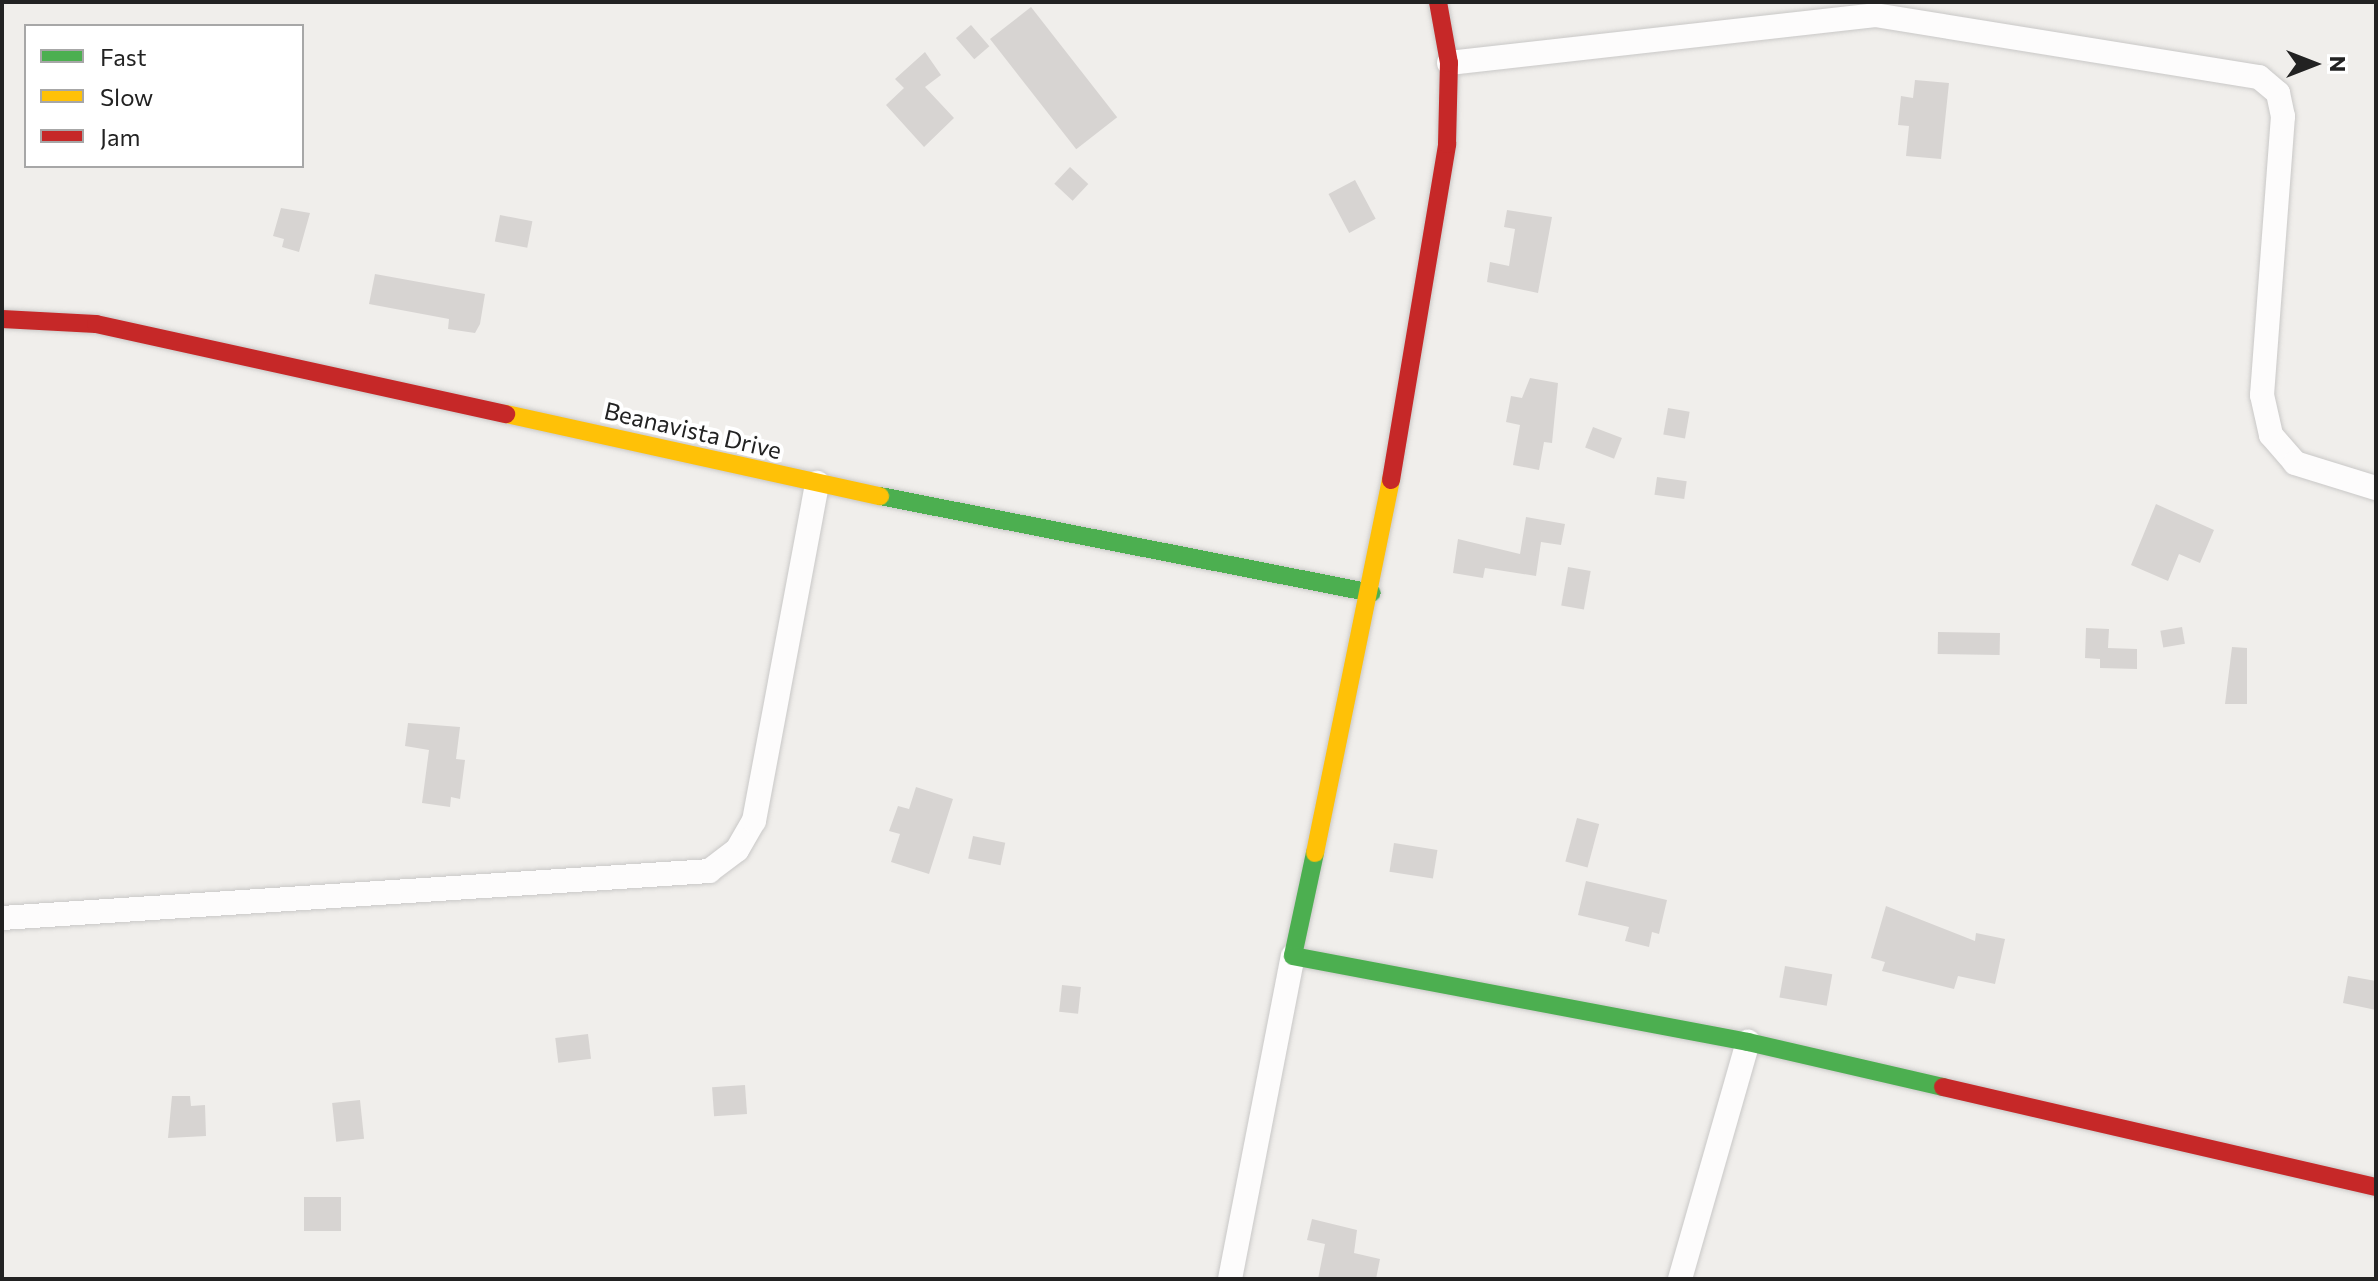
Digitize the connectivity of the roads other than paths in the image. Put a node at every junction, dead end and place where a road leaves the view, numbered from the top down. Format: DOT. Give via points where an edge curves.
graph roads {
  1 [pos="1438,2"];
  2 [pos="1449,63"];
  3 [pos="2,319"];
  4 [pos="817,483"];
  5 [pos="2376,488"];
  6 [pos="1372,593"];
  7 [pos="2,918"];
  8 [pos="1293,956"];
  9 [pos="1748,1042"];
  10 [pos="2376,1187"];
  11 [pos="1230,1279"];
  12 [pos="1680,1279"];
  1 -- 2 [label="street"];
  2 -- 5 [label="street" via="1875,15 2259,77 2278,93 2283,116 2262,395 2271,435 2295,463"];
  2 -- 6 [label="street" via="1447,144"];
  3 -- 4 [label="street, Beanavista Drive" via="96,324"];
  4 -- 6 [label="street, Beanavista Drive"];
  4 -- 7 [label="street" via="754,821 737,850 709,871"];
  6 -- 8 [label="street"];
  8 -- 9 [label="street" via="1532,1006"];
  8 -- 11 [label="street"];
  9 -- 10 [label="street"];
  9 -- 12 [label="street"];
}
